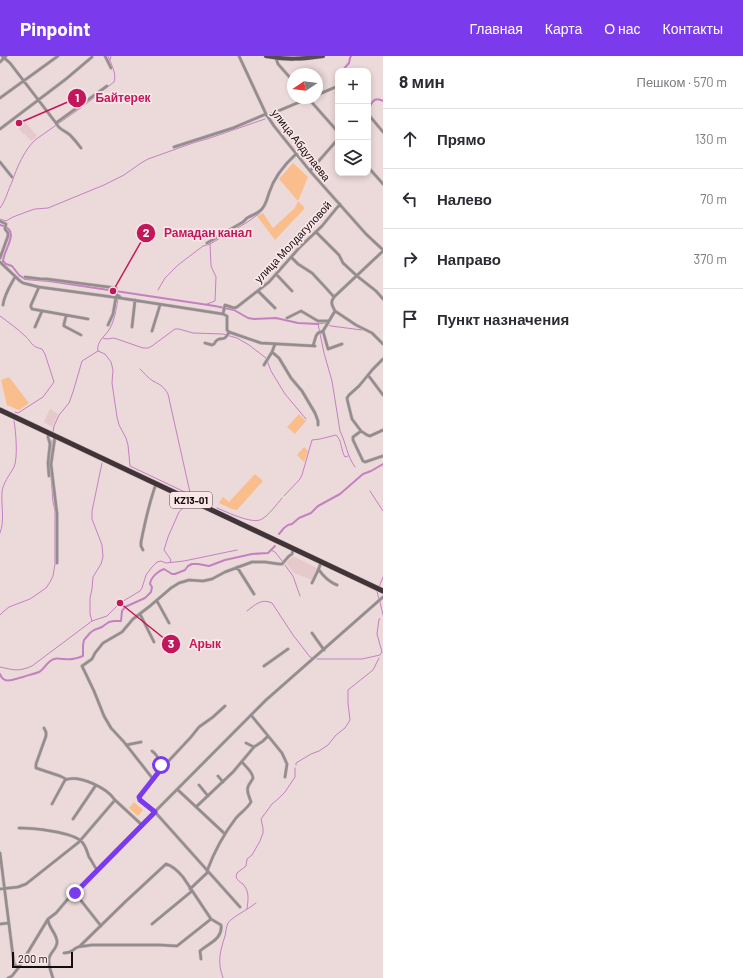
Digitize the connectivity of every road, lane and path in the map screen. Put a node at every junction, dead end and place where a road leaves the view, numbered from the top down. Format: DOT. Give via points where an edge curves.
graph roads {
  1 [pos="58,56"];
  2 [pos="105,56"];
  3 [pos="239,56"];
  4 [pos="266,56"];
  5 [pos="323,56"];
  6 [pos="4,57"];
  7 [pos="92,57"];
  8 [pos="276,58"];
  9 [pos="0,62"];
  10 [pos="111,68"];
  11 [pos="287,74"];
  12 [pos="24,81"];
  13 [pos="107,86"];
  14 [pos="335,87"];
  15 [pos="323,92"];
  16 [pos="0,98"];
  17 [pos="38,100"];
  18 [pos="294,104"];
  19 [pos="313,104"];
  20 [pos="266,115"];
  21 [pos="371,118"];
  22 [pos="56,123"];
  23 [pos="0,128"];
  24 [pos="335,129"];
  25 [pos="383,132"];
  26 [pos="337,140"];
  27 [pos="174,147"];
  28 [pos="81,148"];
  29 [pos="296,154"];
  30 [pos="0,162"];
  31 [pos="371,170"];
  32 [pos="310,171"];
  33 [pos="12,177"];
  34 [pos="383,184"];
  35 [pos="340,204"];
  36 [pos="0,222"];
  37 [pos="316,232"];
  38 [pos="207,243"];
  39 [pos="383,251"];
  40 [pos="291,256"];
  41 [pos="0,258"];
  42 [pos="0,262"];
  43 [pos="276,274"];
  44 [pos="357,276"];
  45 [pos="15,277"];
  46 [pos="25,277"];
  47 [pos="39,287"];
  48 [pos="258,291"];
  49 [pos="292,291"];
  50 [pos="116,297"];
  51 [pos="334,297"];
  52 [pos="120,298"];
  53 [pos="383,299"];
  54 [pos="135,300"];
  55 [pos="160,304"];
  56 [pos="3,305"];
  57 [pos="275,308"];
  58 [pos="42,311"];
  59 [pos="335,311"];
  60 [pos="223,314"];
  61 [pos="66,316"];
  62 [pos="287,318"];
  63 [pos="88,319"];
  64 [pos="328,322"];
  65 [pos="108,325"];
  66 [pos="35,327"];
  67 [pos="132,327"];
  68 [pos="152,331"];
  69 [pos="323,331"];
  70 [pos="229,332"];
  71 [pos="81,335"];
  72 [pos="205,343"];
  73 [pos="275,344"];
  74 [pos="342,344"];
  75 [pos="383,344"];
  76 [pos="272,352"];
  77 [pos="383,358"];
  78 [pos="264,365"];
  79 [pos="368,375"];
  80 [pos="383,395"];
  81 [pos="0,410"];
  82 [pos="318,425"];
  83 [pos="383,430"];
  84 [pos="361,431"];
  85 [pos="49,433"];
  86 [pos="56,436"];
  87 [pos="383,456"];
  88 [pos="48,476"];
  89 [pos="156,484"];
  90 [pos="293,548"];
  91 [pos="143,550"];
  92 [pos="321,561"];
  93 [pos="57,563"];
  94 [pos="237,567"];
  95 [pos="319,570"];
  96 [pos="312,583"];
  97 [pos="337,585"];
  98 [pos="383,591"];
  99 [pos="254,594"];
  100 [pos="383,597"];
  101 [pos="157,600"];
  102 [pos="140,614"];
  103 [pos="169,623"];
  104 [pos="312,633"];
  105 [pos="154,642"];
  106 [pos="288,649"];
  107 [pos="324,650"];
  108 [pos="264,666"];
  109 [pos="225,706"];
  110 [pos="252,715"];
  111 [pos="44,728"];
  112 [pos="268,736"];
  113 [pos="141,742"];
  114 [pos="246,743"];
  115 [pos="126,745"];
  116 [pos="254,747"];
  117 [pos="152,751"];
  118 [pos="242,762"];
  119 [pos="161,769"];
  120 [pos="218,776"];
  121 [pos="284,777"];
  122 [pos="66,779"];
  123 [pos="153,779"];
  124 [pos="223,782"];
  125 [pos="96,785"];
  126 [pos="199,785"];
  127 [pos="178,790"];
  128 [pos="208,796"];
  129 [pos="115,800"];
  130 [pos="52,804"];
  131 [pos="196,807"];
  132 [pos="155,812"];
  133 [pos="73,819"];
  134 [pos="142,825"];
  135 [pos="19,828"];
  136 [pos="225,834"];
  137 [pos="80,840"];
  138 [pos="0,853"];
  139 [pos="0,861"];
  140 [pos="97,870"];
  141 [pos="207,872"];
  142 [pos="0,889"];
  143 [pos="5,889"];
  144 [pos="191,890"];
  145 [pos="75,893"];
  146 [pos="240,907"];
  147 [pos="211,919"];
  148 [pos="48,920"];
  149 [pos="9,923"];
  150 [pos="0,924"];
  151 [pos="152,924"];
  152 [pos="101,926"];
  153 [pos="80,946"];
  154 [pos="64,953"];
  155 [pos="202,959"];
  156 [pos="19,967"];
  157 [pos="8,978"];
  158 [pos="53,978"];
  1 -- 12 [label="street"];
  2 -- 10 [label="street"];
  3 -- 20 [label="street, улица Абдулаева"];
  4 -- 8 [label="main road"];
  5 -- 8 [label="main road"];
  6 -- 9 [label="street"];
  6 -- 12 [label="street"];
  7 -- 17 [label="street"];
  8 -- 11 [label="street"];
  12 -- 16 [label="street"];
  12 -- 17 [label="street"];
  13 -- 22 [label="street"];
  14 -- 15 [label="street"];
  17 -- 22 [label="street"];
  17 -- 23 [label="street"];
  18 -- 20 [label="street"];
  19 -- 24 [label="street"];
  20 -- 27 [label="street"];
  20 -- 29 [label="street, улица Абдулаева"];
  21 -- 25 [label="street"];
  22 -- 28 [label="street"];
  26 -- 32 [label="street"];
  29 -- 32 [label="street, улица Абдулаева"];
  29 -- 38 [label="street" via="278,174 262,210"];
  30 -- 33 [label="street"];
  31 -- 34 [label="street"];
  32 -- 35 [label="street, улица Абдулаева"];
  35 -- 37 [label="street, улица Молдагуловой"];
  35 -- 39 [label="street, улица Абдулаева"];
  36 -- 41 [label="street" via="6,224 5,229 8,233"];
  37 -- 40 [label="street, улица Молдагуловой"];
  37 -- 44 [label="street"];
  39 -- 44 [label="street"];
  40 -- 43 [label="street, улица Молдагуловой"];
  40 -- 51 [label="street" via="312,273"];
  42 -- 45 [label="street"];
  43 -- 48 [label="street, улица Молдагуловой"];
  43 -- 49 [label="street"];
  44 -- 51 [label="street"];
  44 -- 53 [label="street"];
  45 -- 47 [label="street" via="23,283"];
  45 -- 56 [label="street"];
  46 -- 52 [label="street" via="116,288 116,294"];
  47 -- 50 [label="street"];
  47 -- 58 [label="street" via="31,307"];
  48 -- 57 [label="street"];
  48 -- 60 [label="street, улица Молдагуловой" via="237,307 225,305"];
  50 -- 52 [label="street"];
  50 -- 65 [label="street"];
  51 -- 59 [label="street" via="332,304"];
  52 -- 54 [label="street"];
  54 -- 55 [label="street"];
  54 -- 67 [label="street"];
  55 -- 60 [label="street"];
  55 -- 68 [label="street"];
  58 -- 61 [label="street"];
  58 -- 66 [label="street"];
  59 -- 64 [label="street"];
  59 -- 75 [label="street" via="372,333"];
  60 -- 70 [label="street" via="227,316"];
  61 -- 63 [label="street"];
  61 -- 71 [label="street" via="64,326"];
  62 -- 64 [label="street" via="301,311 318,321"];
  64 -- 69 [label="street"];
  69 -- 73 [label="street" via="316,336 314,346"];
  69 -- 74 [label="street" via="328,349"];
  70 -- 72 [label="street" via="227,338 218,338 212,345"];
  70 -- 73 [label="street" via="261,343"];
  73 -- 76 [label="street"];
  76 -- 78 [label="street"];
  76 -- 82 [label="street" via="302,391 315,413"];
  77 -- 79 [label="street"];
  79 -- 80 [label="street"];
  79 -- 84 [label="street" via="347,398 352,419"];
  81 -- 85 [label="highway, KZ13-01"];
  83 -- 84 [label="street" via="370,436"];
  84 -- 87 [label="street" via="353,440 363,461"];
  85 -- 86 [label="highway, KZ13-01"];
  85 -- 88 [label="street"];
  86 -- 89 [label="highway, KZ13-01"];
  86 -- 93 [label="street" via="52,466 57,514"];
  89 -- 90 [label="highway, KZ13-01"];
  89 -- 91 [label="street" via="150,499 141,542"];
  90 -- 92 [label="highway, KZ13-01"];
  90 -- 94 [label="street" via="292,554 282,564 256,561"];
  92 -- 95 [label="street"];
  92 -- 98 [label="highway, KZ13-01"];
  94 -- 99 [label="street"];
  94 -- 101 [label="street" via="212,579 179,583"];
  95 -- 96 [label="street"];
  95 -- 97 [label="street" via="331,583"];
  100 -- 107 [label="street"];
  101 -- 102 [label="street"];
  101 -- 103 [label="street"];
  102 -- 105 [label="street"];
  102 -- 115 [label="street" via="122,632 103,643 92,659 82,666 106,721"];
  104 -- 107 [label="street"];
  106 -- 108 [label="street"];
  107 -- 110 [label="street"];
  109 -- 119 [label="street" via="199,727"];
  110 -- 112 [label="street"];
  110 -- 127 [label="street"];
  111 -- 122 [label="street" via="46,736 36,768"];
  112 -- 116 [label="street"];
  112 -- 121 [label="street" via="280,749 286,763"];
  113 -- 115 [label="street"];
  114 -- 116 [label="street"];
  115 -- 123 [label="street"];
  116 -- 118 [label="street"];
  117 -- 119 [label="street" via="157,755"];
  118 -- 124 [label="street"];
  118 -- 136 [label="street" via="252,776 248,784 251,802"];
  119 -- 123 [label="street"];
  120 -- 124 [label="street"];
  122 -- 125 [label="street" via="75,777"];
  122 -- 130 [label="street"];
  123 -- 132 [label="street" via="139,797"];
  124 -- 128 [label="street"];
  125 -- 129 [label="street" via="107,791"];
  125 -- 133 [label="street"];
  126 -- 128 [label="street"];
  127 -- 131 [label="street"];
  127 -- 132 [label="street"];
  128 -- 131 [label="street"];
  129 -- 134 [label="street"];
  129 -- 137 [label="street"];
  131 -- 136 [label="street"];
  132 -- 134 [label="street"];
  132 -- 141 [label="street"];
  134 -- 140 [label="street"];
  135 -- 137 [label="street" via="57,832"];
  136 -- 141 [label="street"];
  137 -- 140 [label="street"];
  137 -- 143 [label="street" via="26,884"];
  138 -- 139 [label="street"];
  139 -- 143 [label="street"];
  140 -- 145 [label="street"];
  141 -- 144 [label="street"];
  141 -- 146 [label="street"];
  142 -- 143 [label="street"];
  143 -- 149 [label="street"];
  144 -- 147 [label="street"];
  144 -- 151 [label="street"];
  144 -- 152 [label="street" via="179,873 166,864"];
  145 -- 148 [label="street"];
  145 -- 152 [label="street"];
  147 -- 153 [label="street" via="177,946"];
  147 -- 155 [label="street" via="221,924 221,933 201,950"];
  148 -- 156 [label="street"];
  148 -- 158 [label="street" via="57,940 49,959"];
  149 -- 150 [label="street"];
  149 -- 156 [label="street" via="14,964"];
  152 -- 153 [label="street"];
  153 -- 154 [label="street" via="69,953"];
  156 -- 157 [label="street"];
}
